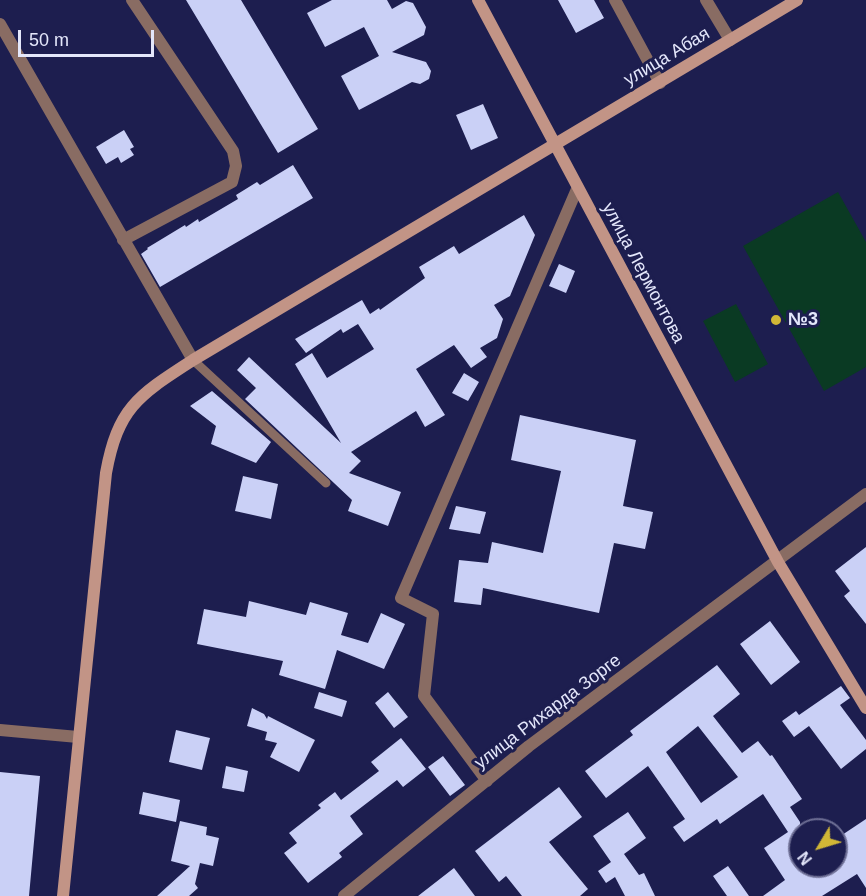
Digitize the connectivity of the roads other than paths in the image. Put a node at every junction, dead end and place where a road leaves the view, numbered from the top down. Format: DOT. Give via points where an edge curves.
graph roads {
  1 [pos="132,0"];
  2 [pos="478,0"];
  3 [pos="615,0"];
  4 [pos="706,0"];
  5 [pos="797,0"];
  6 [pos="0,24"];
  7 [pos="730,40"];
  8 [pos="660,83"];
  9 [pos="555,145"];
  10 [pos="577,189"];
  11 [pos="123,240"];
  12 [pos="193,360"];
  13 [pos="326,483"];
  14 [pos="866,494"];
  15 [pos="778,562"];
  16 [pos="866,708"];
  17 [pos="0,730"];
  18 [pos="78,737"];
  19 [pos="487,781"];
  20 [pos="63,896"];
  21 [pos="344,896"];
  1 -- 11 [label="street" via="233,151 236,166 232,182"];
  2 -- 9 [label="street, улица Лермонтова"];
  3 -- 8 [label="street"];
  4 -- 7 [label="street"];
  5 -- 7 [label="street, улица Абая"];
  6 -- 11 [label="street"];
  7 -- 8 [label="street, улица Абая"];
  8 -- 9 [label="street, улица Абая"];
  9 -- 10 [label="street, улица Лермонтова"];
  9 -- 12 [label="street, улица Абая"];
  10 -- 15 [label="street, улица Лермонтова"];
  10 -- 19 [label="street" via="401,598 433,614 424,696"];
  11 -- 12 [label="street"];
  12 -- 13 [label="lane"];
  12 -- 18 [label="street, улица Абая" via="140,397 123,417 112,441"];
  14 -- 15 [label="street, улица Рихарда Зорге"];
  15 -- 16 [label="street, улица Лермонтова"];
  15 -- 19 [label="street, улица Рихарда Зорге"];
  17 -- 18 [label="street"];
  18 -- 20 [label="street, улица Абая"];
  19 -- 21 [label="street, улица Рихарда Зорге"];
}
